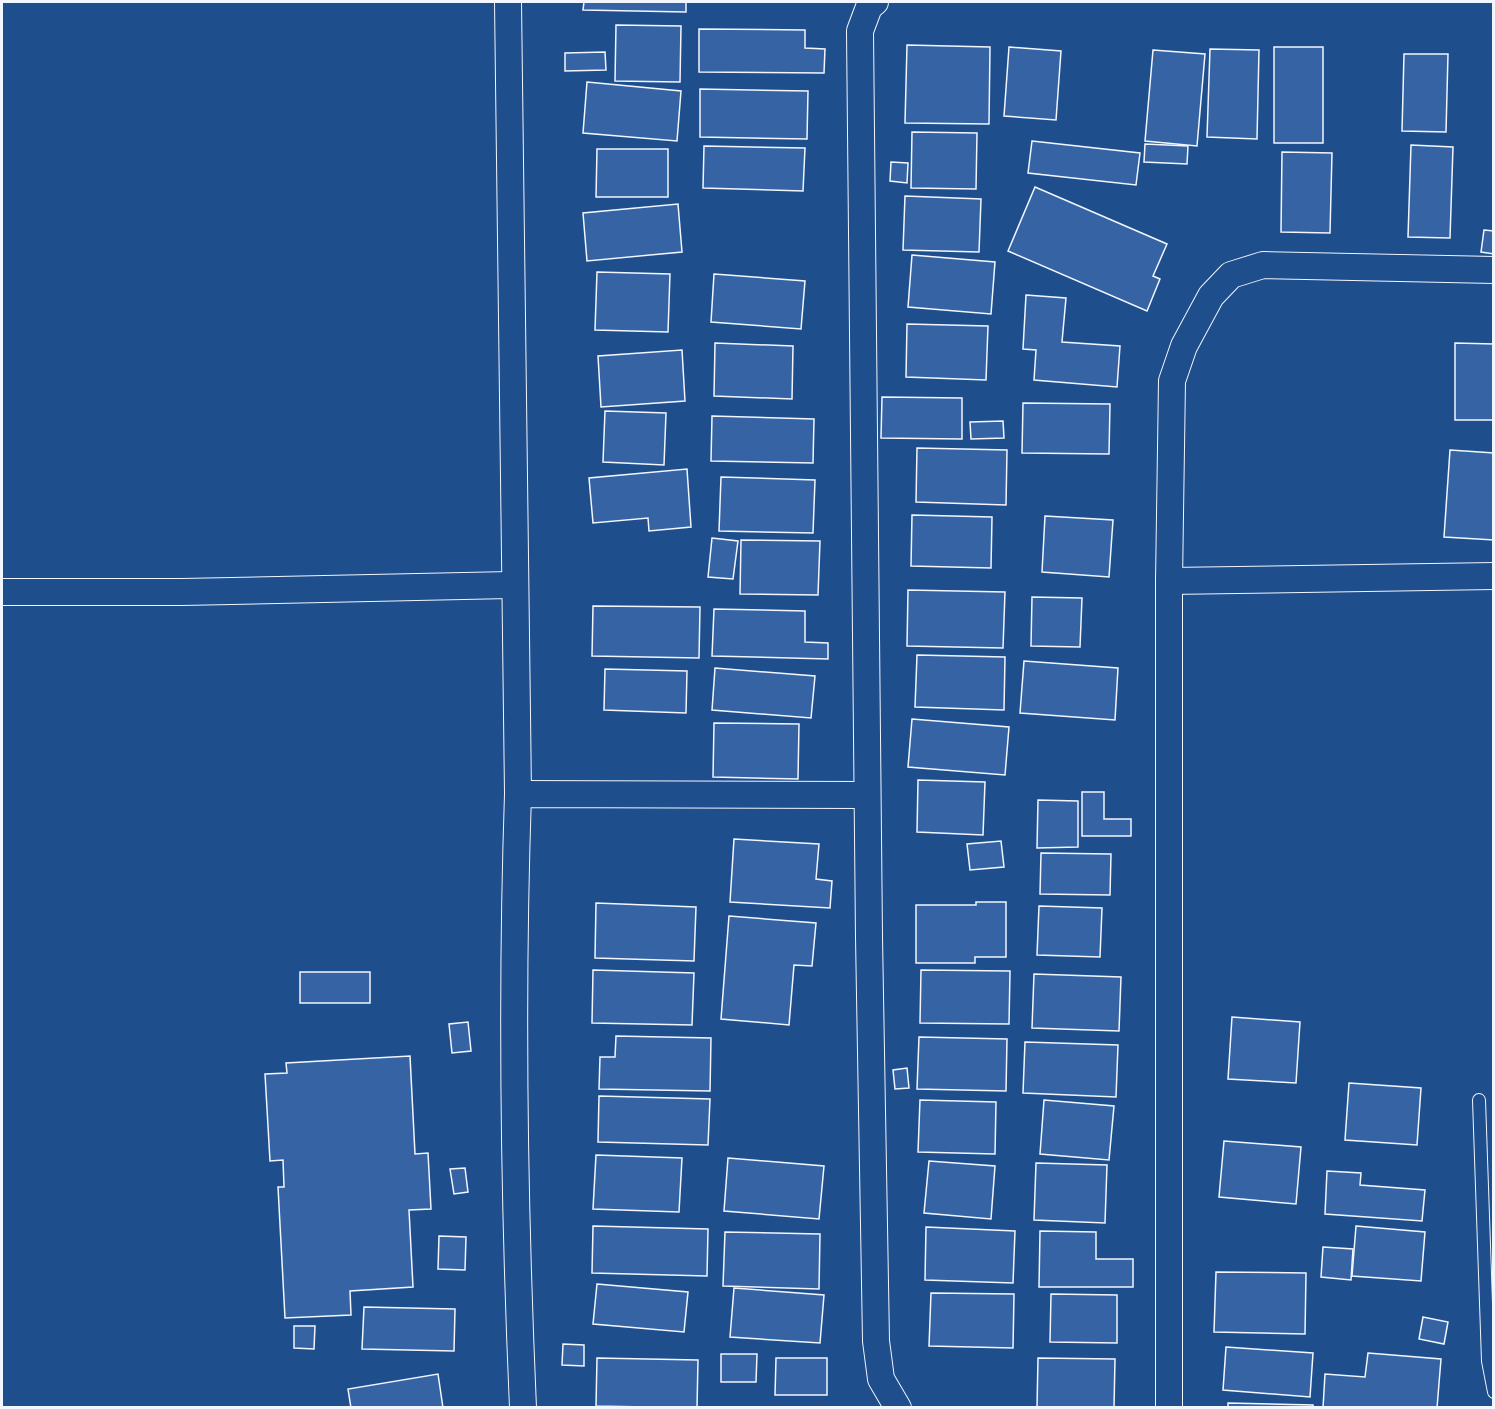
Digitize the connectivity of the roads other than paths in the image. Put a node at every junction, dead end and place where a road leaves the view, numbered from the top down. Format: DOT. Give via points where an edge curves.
graph roads {
  1 [pos="508,2"];
  2 [pos="851,2"];
  3 [pos="875,2"];
  4 [pos="860,31"];
  5 [pos="1494,270"];
  6 [pos="1494,576"];
  7 [pos="1169,581"];
  8 [pos="515,585"];
  9 [pos="2,592"];
  10 [pos="518,794"];
  11 [pos="867,795"];
  12 [pos="1479,1100"];
  13 [pos="1494,1392"];
  14 [pos="524,1407"];
  15 [pos="898,1407"];
  16 [pos="1169,1407"];
  1 -- 8 [label="street"];
  2 -- 4 [label="street"];
  3 -- 4 [label="street"];
  4 -- 11 [label="street"];
  5 -- 7 [label="street" via="1263,265 1231,275 1211,297 1184,346 1172,381"];
  6 -- 7 [label="street"];
  7 -- 16 [label="street"];
  8 -- 9 [label="street"];
  8 -- 10 [label="street"];
  10 -- 11 [label="street"];
  10 -- 14 [label="street" via="515,1130"];
  11 -- 15 [label="street" via="876,1341 881,1379"];
  12 -- 13 [label="lane" via="1488,1361"];
}
